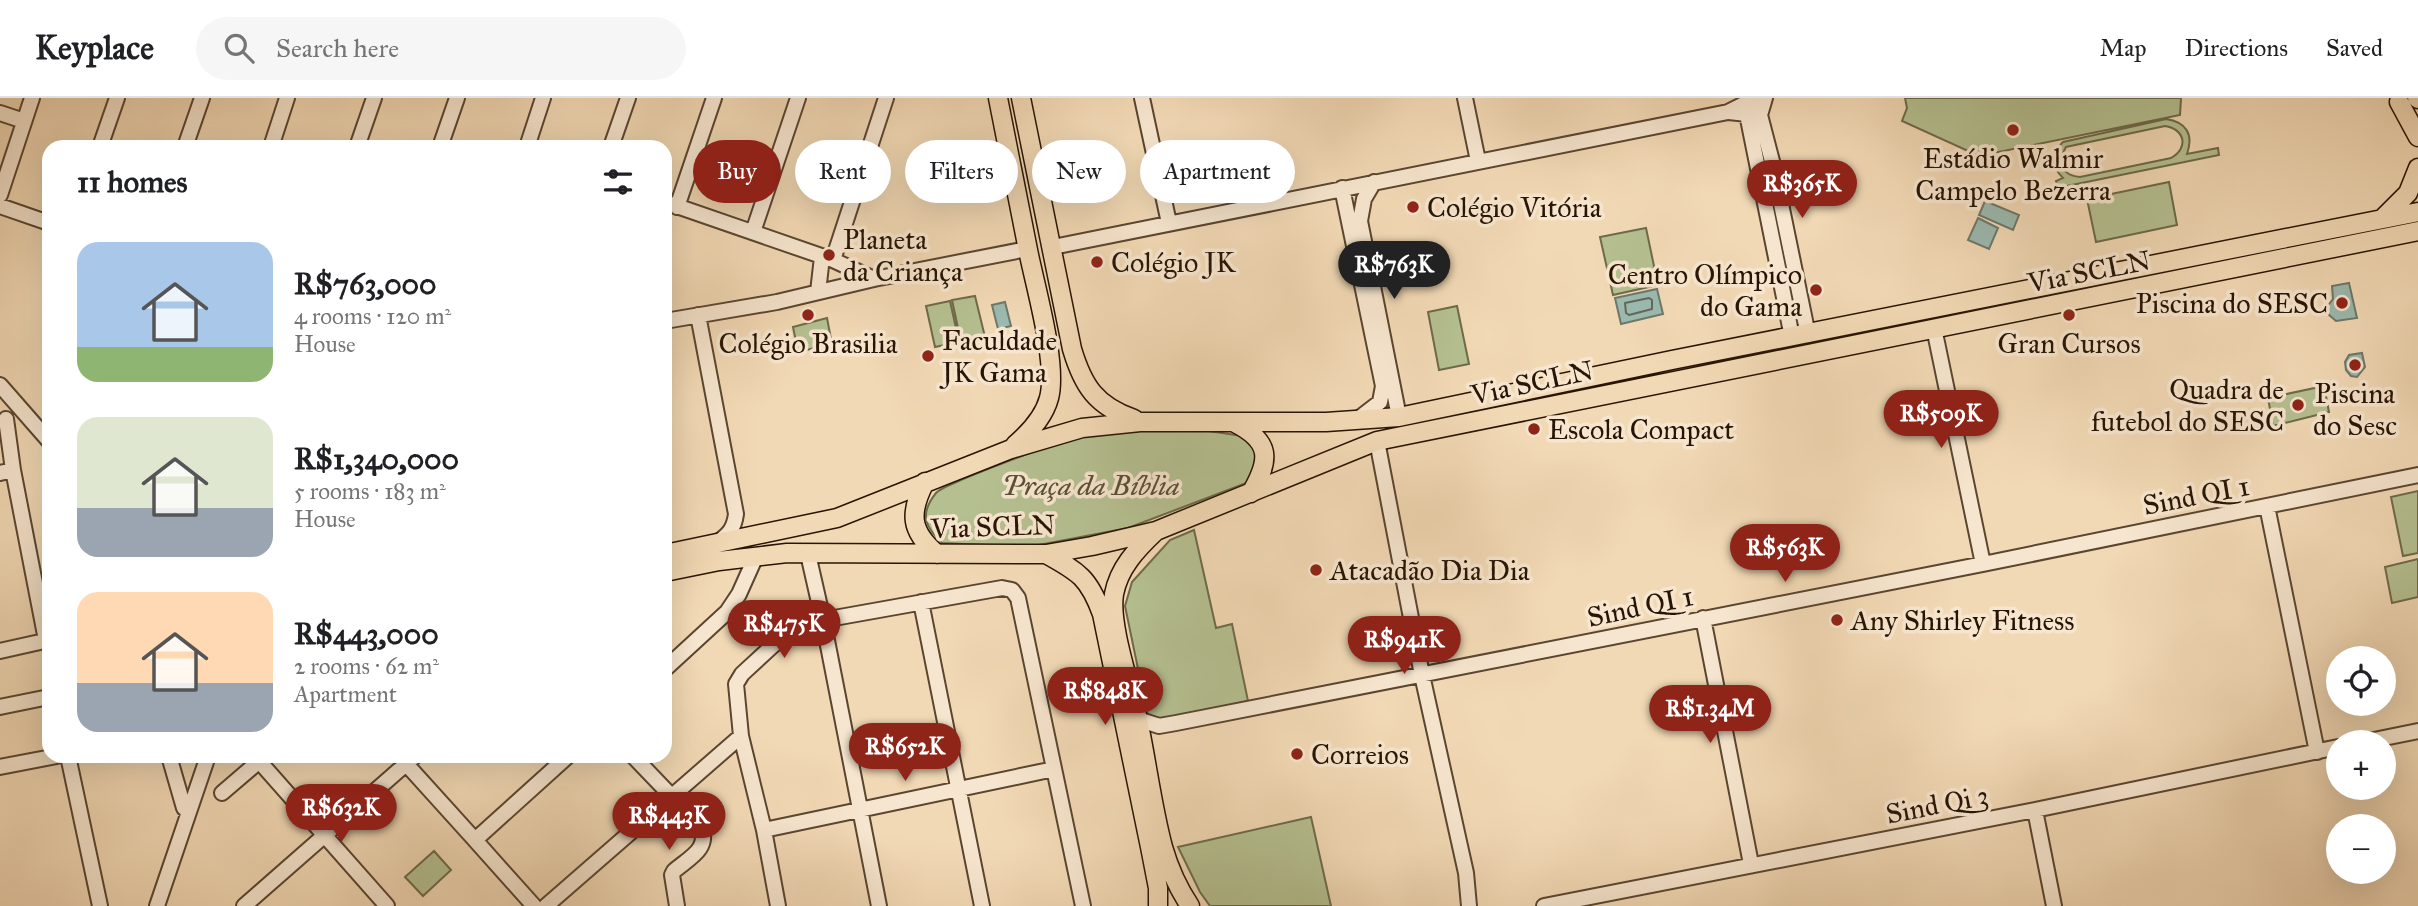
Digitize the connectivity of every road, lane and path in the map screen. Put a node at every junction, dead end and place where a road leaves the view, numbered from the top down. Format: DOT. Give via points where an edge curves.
graph roads {
  1 [pos="32,98"];
  2 [pos="117,98"];
  3 [pos="202,98"];
  4 [pos="287,98"];
  5 [pos="374,98"];
  6 [pos="457,98"];
  7 [pos="543,98"];
  8 [pos="628,98"];
  9 [pos="714,98"];
  10 [pos="798,98"];
  11 [pos="886,98"];
  12 [pos="998,98"];
  13 [pos="1021,98"];
  14 [pos="1142,98"];
  15 [pos="1465,98"];
  16 [pos="2407,99"];
  17 [pos="1755,106"];
  18 [pos="0,113"];
  19 [pos="24,121"];
  20 [pos="2418,124"];
  21 [pos="2418,137"];
  22 [pos="102,140"];
  23 [pos="187,140"];
  24 [pos="273,140"];
  25 [pos="359,140"];
  26 [pos="442,140"];
  27 [pos="529,140"];
  28 [pos="613,140"];
  29 [pos="1032,150"];
  30 [pos="1478,161"];
  31 [pos="2418,168"];
  32 [pos="1374,182"];
  33 [pos="2,185"];
  34 [pos="1342,188"];
  35 [pos="1032,189"];
  36 [pos="672,203"];
  37 [pos="1043,203"];
  38 [pos="672,205"];
  39 [pos="1020,205"];
  40 [pos="0,206"];
  41 [pos="2418,212"];
  42 [pos="2381,219"];
  43 [pos="42,221"];
  44 [pos="1784,221"];
  45 [pos="1169,223"];
  46 [pos="1768,223"];
  47 [pos="2418,231"];
  48 [pos="753,232"];
  49 [pos="1053,247"];
  50 [pos="1027,249"];
  51 [pos="2185,258"];
  52 [pos="827,259"];
  53 [pos="2153,265"];
  54 [pos="2188,278"];
  55 [pos="874,279"];
  56 [pos="2158,284"];
  57 [pos="818,292"];
  58 [pos="1063,299"];
  59 [pos="1040,306"];
  60 [pos="698,315"];
  61 [pos="672,320"];
  62 [pos="1934,328"];
  63 [pos="1800,336"];
  64 [pos="1768,343"];
  65 [pos="1745,347"];
  66 [pos="1772,361"];
  67 [pos="1748,366"];
  68 [pos="0,385"];
  69 [pos="1399,417"];
  70 [pos="6,419"];
  71 [pos="1358,419"];
  72 [pos="1140,422"];
  73 [pos="1233,422"];
  74 [pos="42,430"];
  75 [pos="1377,441"];
  76 [pos="1011,449"];
  77 [pos="6,471"];
  78 [pos="2418,475"];
  79 [pos="925,482"];
  80 [pos="1251,493"];
  81 [pos="2267,506"];
  82 [pos="736,514"];
  83 [pos="1156,531"];
  84 [pos="763,535"];
  85 [pos="716,544"];
  86 [pos="672,553"];
  87 [pos="808,554"];
  88 [pos="937,554"];
  89 [pos="1046,554"];
  90 [pos="756,556"];
  91 [pos="1983,564"];
  92 [pos="672,571"];
  93 [pos="921,602"];
  94 [pos="42,616"];
  95 [pos="1703,618"];
  96 [pos="824,620"];
  97 [pos="42,641"];
  98 [pos="0,651"];
  99 [pos="672,662"];
  100 [pos="1422,675"];
  101 [pos="42,698"];
  102 [pos="0,707"];
  103 [pos="1138,719"];
  104 [pos="1160,726"];
  105 [pos="2418,731"];
  106 [pos="2396,735"];
  107 [pos="741,736"];
  108 [pos="1142,742"];
  109 [pos="2326,750"];
  110 [pos="2317,752"];
  111 [pos="42,759"];
  112 [pos="69,763"];
  113 [pos="171,763"];
  114 [pos="206,763"];
  115 [pos="257,763"];
  116 [pos="265,763"];
  117 [pos="402,763"];
  118 [pos="409,763"];
  119 [pos="560,763"];
  120 [pos="640,763"];
  121 [pos="0,767"];
  122 [pos="1054,769"];
  123 [pos="959,790"];
  124 [pos="222,793"];
  125 [pos="670,796"];
  126 [pos="184,808"];
  127 [pos="860,809"];
  128 [pos="2035,810"];
  129 [pos="764,830"];
  130 [pos="325,834"];
  131 [pos="475,840"];
  132 [pos="1751,864"];
  133 [pos="100,906"];
  134 [pos="158,906"];
  135 [pos="244,906"];
  136 [pos="387,906"];
  137 [pos="534,906"];
  138 [pos="546,906"];
  139 [pos="677,906"];
  140 [pos="778,906"];
  141 [pos="879,906"];
  142 [pos="982,906"];
  143 [pos="1083,906"];
  144 [pos="1158,906"];
  145 [pos="1189,906"];
  146 [pos="1469,906"];
  147 [pos="1544,906"];
  148 [pos="2054,906"];
  1 -- 19 [label="street"];
  2 -- 22 [label="street"];
  3 -- 23 [label="street"];
  4 -- 24 [label="street"];
  5 -- 25 [label="street"];
  6 -- 26 [label="street"];
  7 -- 27 [label="street"];
  8 -- 28 [label="street"];
  9 -- 36 [label="street"];
  10 -- 48 [label="street"];
  11 -- 52 [label="street"];
  12 -- 39 [label="main road"];
  13 -- 29 [label="main road"];
  14 -- 45 [label="street"];
  15 -- 30 [label="street"];
  16 -- 20 [label="main road"];
  16 -- 21 [label="main road"];
  17 -- 30 [label="street"];
  17 -- 44 [label="street"];
  17 -- 46 [label="street"];
  18 -- 19 [label="street"];
  19 -- 33 [label="street"];
  30 -- 32 [label="street"];
  31 -- 42 [label="main road" via="2408,193"];
  32 -- 34 [label="street"];
  32 -- 69 [label="street" via="1364,199 1360,221"];
  34 -- 45 [label="street"];
  34 -- 71 [label="street" via="1383,386 1380,402"];
  35 -- 39 [label="main road" via="1025,192"];
  37 -- 49 [label="main road"];
  38 -- 48 [label="street"];
  39 -- 50 [label="main road"];
  40 -- 43 [label="street"];
  41 -- 42 [label="main road, Via SCLN"];
  42 -- 51 [label="main road, Via SCLN"];
  44 -- 46 [label="street" via="1775,226"];
  44 -- 63 [label="street"];
  45 -- 49 [label="street"];
  46 -- 63 [label="street"];
  47 -- 54 [label="main road, Via SCLN"];
  48 -- 52 [label="street"];
  49 -- 58 [label="main road"];
  50 -- 55 [label="street"];
  50 -- 59 [label="main road"];
  51 -- 53 [label="main road, Via SCLN"];
  51 -- 54 [label="main road"];
  52 -- 55 [label="street"];
  52 -- 57 [label="street"];
  53 -- 56 [label="main road" via="2160,274"];
  53 -- 63 [label="main road, Via SCLN"];
  54 -- 56 [label="main road, Via SCLN"];
  55 -- 57 [label="street"];
  56 -- 62 [label="main road, Via SCLN"];
  57 -- 60 [label="street"];
  58 -- 59 [label="main road" via="1056,307"];
  58 -- 72 [label="main road" via="1072,349 1088,389 1109,409"];
  59 -- 76 [label="main road" via="1052,381 1049,399 1032,430"];
  60 -- 61 [label="street"];
  60 -- 82 [label="street"];
  62 -- 66 [label="main road, Via SCLN"];
  62 -- 91 [label="street"];
  63 -- 64 [label="main road, Via SCLN"];
  64 -- 65 [label="main road, Via SCLN"];
  64 -- 66 [label="main road" via="1765,351"];
  65 -- 67 [label="main road"];
  65 -- 69 [label="main road, Via SCLN"];
  66 -- 67 [label="main road, Via SCLN"];
  67 -- 75 [label="main road, Via SCLN"];
  68 -- 74 [label="street"];
  69 -- 71 [label="main road, Via SCLN"];
  70 -- 77 [label="street"];
  71 -- 73 [label="main road, Via SCLN"];
  72 -- 73 [label="main road, Via SCLN"];
  72 -- 76 [label="main road, Via SCLN" via="1083,428"];
  73 -- 80 [label="main road" via="1247,429 1264,451 1264,471"];
  75 -- 80 [label="main road, Via SCLN"];
  75 -- 100 [label="street"];
  76 -- 79 [label="main road, Via SCLN"];
  77 -- 94 [label="street"];
  78 -- 81 [label="street, Sind QI 1"];
  79 -- 84 [label="main road, Via SCLN" via="837,518"];
  79 -- 88 [label="main road" via="913,516 918,534"];
  80 -- 83 [label="main road, Via SCLN"];
  81 -- 91 [label="street, Sind QI 1"];
  81 -- 110 [label="street"];
  82 -- 84 [label="street" via="741,523"];
  82 -- 85 [label="street" via="730,533"];
  83 -- 89 [label="main road, Via SCLN"];
  83 -- 103 [label="main road" via="1125,565 1114,596 1115,621"];
  84 -- 85 [label="main road, Via SCLN"];
  85 -- 86 [label="main road, Via SCLN"];
  87 -- 88 [label="main road, Via SCLN"];
  87 -- 90 [label="main road, Via SCLN"];
  87 -- 96 [label="street"];
  88 -- 89 [label="main road, Via SCLN"];
  89 -- 144 [label="main road" via="1086,579 1102,614"];
  90 -- 92 [label="main road, Via SCLN"];
  90 -- 99 [label="street" via="727,612"];
  91 -- 95 [label="street, Sind QI 1"];
  93 -- 96 [label="street"];
  93 -- 122 [label="street" via="1002,588 1016,594"];
  93 -- 123 [label="street"];
  95 -- 100 [label="street, Sind QI 1"];
  95 -- 132 [label="street"];
  96 -- 107 [label="street" via="780,639 742,674 737,684"];
  96 -- 127 [label="street"];
  97 -- 98 [label="street"];
  100 -- 104 [label="street, Sind QI 1"];
  100 -- 146 [label="street" via="1466,873"];
  101 -- 102 [label="street"];
  103 -- 104 [label="street"];
  103 -- 108 [label="main road"];
  104 -- 108 [label="street"];
  105 -- 106 [label="street"];
  107 -- 125 [label="street"];
  107 -- 129 [label="street"];
  108 -- 145 [label="main road" via="1163,848"];
  109 -- 110 [label="street, Sind Qi 3"];
  110 -- 128 [label="street, Sind Qi 3"];
  111 -- 121 [label="street"];
  112 -- 133 [label="street"];
  113 -- 126 [label="street"];
  114 -- 134 [label="street"];
  115 -- 124 [label="street"];
  116 -- 130 [label="street"];
  117 -- 130 [label="street"];
  118 -- 131 [label="street"];
  119 -- 131 [label="street"];
  120 -- 125 [label="street"];
  122 -- 123 [label="street"];
  122 -- 143 [label="street"];
  123 -- 127 [label="street"];
  123 -- 142 [label="street"];
  125 -- 138 [label="street"];
  125 -- 139 [label="street" via="705,836 703,845 672,875"];
  127 -- 129 [label="street"];
  127 -- 141 [label="street"];
  128 -- 132 [label="street, Sind Qi 3"];
  128 -- 148 [label="street"];
  129 -- 140 [label="street"];
  130 -- 135 [label="street"];
  130 -- 136 [label="street"];
  131 -- 137 [label="street"];
  132 -- 147 [label="street, Sind Qi 3"];
}
